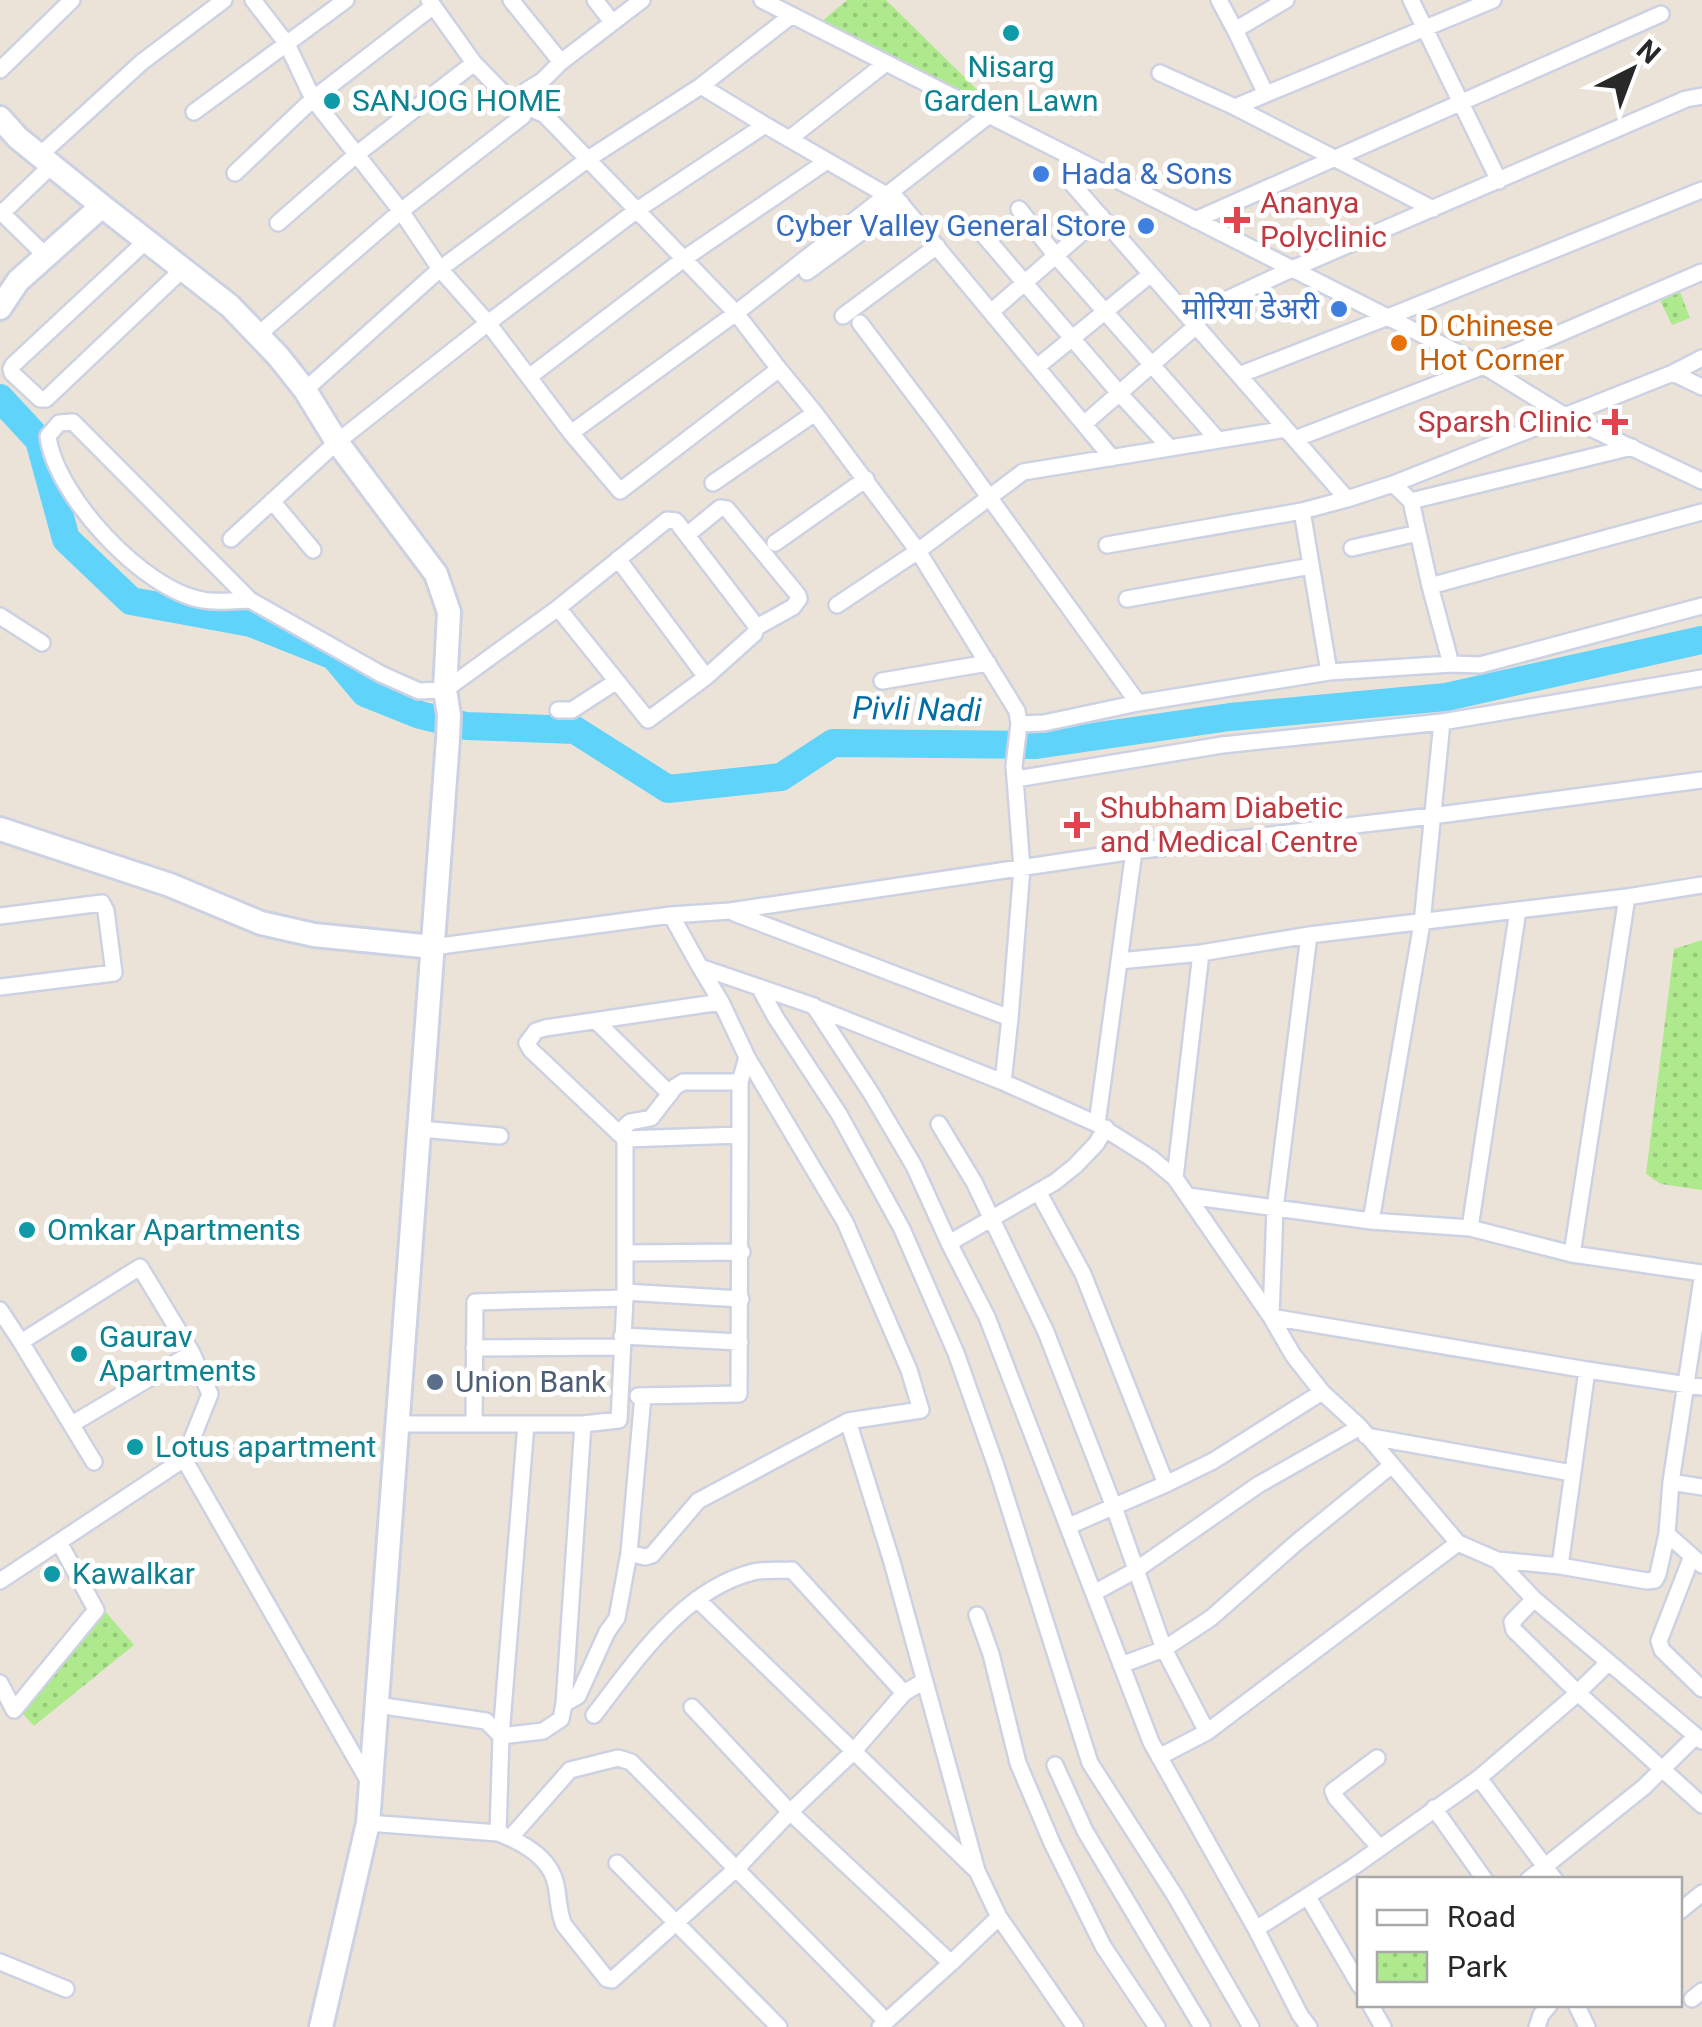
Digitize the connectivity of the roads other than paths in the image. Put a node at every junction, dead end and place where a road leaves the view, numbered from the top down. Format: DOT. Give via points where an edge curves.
graph roads {
  1 [pos="72,0"];
  2 [pos="224,0"];
  3 [pos="252,0"];
  4 [pos="346,0"];
  5 [pos="512,0"];
  6 [pos="595,0"];
  7 [pos="642,0"];
  8 [pos="762,0"];
  9 [pos="1219,0"];
  10 [pos="1411,0"];
  11 [pos="1493,0"];
  12 [pos="1282,1"];
  13 [pos="431,4"];
  14 [pos="1661,14"];
  15 [pos="792,15"];
  16 [pos="612,22"];
  17 [pos="1426,28"];
  18 [pos="1235,30"];
  19 [pos="286,44"];
  20 [pos="561,62"];
  21 [pos="474,63"];
  22 [pos="886,63"];
  23 [pos="0,70"];
  24 [pos="1160,73"];
  25 [pos="700,86"];
  26 [pos="1266,94"];
  27 [pos="1700,96"];
  28 [pos="312,99"];
  29 [pos="1462,102"];
  30 [pos="525,106"];
  31 [pos="1235,108"];
  32 [pos="194,112"];
  33 [pos="990,115"];
  34 [pos="765,125"];
  35 [pos="4,130"];
  36 [pos="789,139"];
  37 [pos="357,154"];
  38 [pos="1332,158"];
  39 [pos="588,159"];
  40 [pos="1076,159"];
  41 [pos="46,160"];
  42 [pos="826,160"];
  43 [pos="235,173"];
  44 [pos="1499,182"];
  45 [pos="1702,190"];
  46 [pos="894,197"];
  47 [pos="102,206"];
  48 [pos="1019,209"];
  49 [pos="1432,209"];
  50 [pos="637,210"];
  51 [pos="401,211"];
  52 [pos="1,212"];
  53 [pos="1101,216"];
  54 [pos="1195,220"];
  55 [pos="278,223"];
  56 [pos="981,232"];
  57 [pos="146,241"];
  58 [pos="937,246"];
  59 [pos="46,256"];
  60 [pos="1056,256"];
  61 [pos="685,258"];
  62 [pos="183,269"];
  63 [pos="440,269"];
  64 [pos="1292,269"];
  65 [pos="807,272"];
  66 [pos="1702,272"];
  67 [pos="1151,274"];
  68 [pos="1025,282"];
  69 [pos="0,308"];
  70 [pos="991,312"];
  71 [pos="1105,312"];
  72 [pos="736,313"];
  73 [pos="843,316"];
  74 [pos="1388,317"];
  75 [pos="1192,322"];
  76 [pos="488,323"];
  77 [pos="860,323"];
  78 [pos="258,335"];
  79 [pos="1074,337"];
  80 [pos="1702,358"];
  81 [pos="1151,365"];
  82 [pos="1484,366"];
  83 [pos="1037,368"];
  84 [pos="778,369"];
  85 [pos="1673,372"];
  86 [pos="1239,375"];
  87 [pos="529,377"];
  88 [pos="1702,388"];
  89 [pos="305,390"];
  90 [pos="1119,393"];
  91 [pos="815,413"];
  92 [pos="1565,416"];
  93 [pos="1084,424"];
  94 [pos="571,432"];
  95 [pos="1290,434"];
  96 [pos="1218,440"];
  97 [pos="337,442"];
  98 [pos="1632,447"];
  99 [pos="1170,448"];
  100 [pos="1112,458"];
  101 [pos="866,480"];
  102 [pos="1702,481"];
  103 [pos="713,484"];
  104 [pos="1393,484"];
  105 [pos="989,499"];
  106 [pos="1347,499"];
  107 [pos="1411,500"];
  108 [pos="272,501"];
  109 [pos="1302,511"];
  110 [pos="1702,512"];
  111 [pos="1418,533"];
  112 [pos="687,535"];
  113 [pos="231,539"];
  114 [pos="775,543"];
  115 [pos="1106,545"];
  116 [pos="1352,548"];
  117 [pos="313,550"];
  118 [pos="918,551"];
  119 [pos="618,559"];
  120 [pos="1311,566"];
  121 [pos="1430,586"];
  122 [pos="1127,599"];
  123 [pos="250,600"];
  124 [pos="837,605"];
  125 [pos="1702,606"];
  126 [pos="558,608"];
  127 [pos="0,616"];
  128 [pos="757,627"];
  129 [pos="42,642"];
  130 [pos="988,664"];
  131 [pos="1451,664"];
  132 [pos="1329,672"];
  133 [pos="706,677"];
  134 [pos="1702,678"];
  135 [pos="617,681"];
  136 [pos="882,682"];
  137 [pos="445,690"];
  138 [pos="1138,703"];
  139 [pos="558,710"];
  140 [pos="1442,722"];
  141 [pos="1017,732"];
  142 [pos="1015,772"];
  143 [pos="1702,780"];
  144 [pos="1432,816"];
  145 [pos="0,829"];
  146 [pos="1134,851"];
  147 [pos="1022,868"];
  148 [pos="1702,885"];
  149 [pos="1626,897"];
  150 [pos="1518,910"];
  151 [pos="730,912"];
  152 [pos="671,915"];
  153 [pos="0,916"];
  154 [pos="1422,923"];
  155 [pos="1310,934"];
  156 [pos="434,947"];
  157 [pos="1201,953"];
  158 [pos="1119,961"];
  159 [pos="700,967"];
  160 [pos="0,987"];
  161 [pos="758,987"];
  162 [pos="721,1002"];
  163 [pos="814,1006"];
  164 [pos="1010,1018"];
  165 [pos="596,1021"];
  166 [pos="748,1057"];
  167 [pos="740,1082"];
  168 [pos="1003,1082"];
  169 [pos="670,1094"];
  170 [pos="940,1124"];
  171 [pos="1102,1126"];
  172 [pos="420,1129"];
  173 [pos="740,1135"];
  174 [pos="500,1136"];
  175 [pos="621,1136"];
  176 [pos="1176,1178"];
  177 [pos="1038,1193"];
  178 [pos="1188,1196"];
  179 [pos="1275,1209"];
  180 [pos="992,1218"];
  181 [pos="1371,1221"];
  182 [pos="1470,1228"];
  183 [pos="949,1243"];
  184 [pos="742,1252"];
  185 [pos="624,1253"];
  186 [pos="1572,1254"];
  187 [pos="1702,1276"];
  188 [pos="625,1295"];
  189 [pos="741,1299"];
  190 [pos="0,1310"];
  191 [pos="1271,1317"];
  192 [pos="21,1342"];
  193 [pos="622,1342"];
  194 [pos="740,1342"];
  195 [pos="474,1348"];
  196 [pos="192,1352"];
  197 [pos="1587,1370"];
  198 [pos="1694,1385"];
  199 [pos="1322,1392"];
  200 [pos="619,1393"];
  201 [pos="643,1396"];
  202 [pos="848,1421"];
  203 [pos="72,1424"];
  204 [pos="398,1424"];
  205 [pos="474,1424"];
  206 [pos="526,1424"];
  207 [pos="583,1424"];
  208 [pos="1363,1431"];
  209 [pos="184,1460"];
  210 [pos="94,1462"];
  211 [pos="1392,1465"];
  212 [pos="1572,1473"];
  213 [pos="1671,1482"];
  214 [pos="1166,1484"];
  215 [pos="1702,1487"];
  216 [pos="1114,1507"];
  217 [pos="1069,1526"];
  218 [pos="1667,1534"];
  219 [pos="58,1542"];
  220 [pos="1458,1543"];
  221 [pos="628,1554"];
  222 [pos="1497,1560"];
  223 [pos="1697,1561"];
  224 [pos="1560,1566"];
  225 [pos="1136,1570"];
  226 [pos="0,1581"];
  227 [pos="1094,1593"];
  228 [pos="697,1599"];
  229 [pos="1534,1599"];
  230 [pos="977,1615"];
  231 [pos="1164,1649"];
  232 [pos="1608,1663"];
  233 [pos="1122,1665"];
  234 [pos="924,1680"];
  235 [pos="0,1683"];
  236 [pos="1702,1690"];
  237 [pos="904,1693"];
  238 [pos="1578,1693"];
  239 [pos="564,1704"];
  240 [pos="377,1705"];
  241 [pos="692,1707"];
  242 [pos="594,1716"];
  243 [pos="1208,1732"];
  244 [pos="502,1736"];
  245 [pos="1699,1738"];
  246 [pos="852,1752"];
  247 [pos="1158,1756"];
  248 [pos="1377,1758"];
  249 [pos="1055,1765"];
  250 [pos="1662,1769"];
  251 [pos="1479,1778"];
  252 [pos="371,1786"];
  253 [pos="1702,1805"];
  254 [pos="1434,1808"];
  255 [pos="790,1812"];
  256 [pos="368,1823"];
  257 [pos="504,1835"];
  258 [pos="1378,1847"];
  259 [pos="617,1862"];
  260 [pos="737,1868"];
  261 [pos="977,1871"];
  262 [pos="1550,1872"];
  263 [pos="1357,1873"];
  264 [pos="1483,1877"];
  265 [pos="1702,1893"];
  266 [pos="1308,1896"];
  267 [pos="1682,1910"];
  268 [pos="998,1917"];
  269 [pos="678,1923"];
  270 [pos="1256,1929"];
  271 [pos="0,1962"];
  272 [pos="951,1963"];
  273 [pos="1357,1981"];
  274 [pos="66,1989"];
  275 [pos="883,2024"];
  276 [pos="320,2027"];
  277 [pos="779,2027"];
  278 [pos="1075,2027"];
  279 [pos="1157,2027"];
  280 [pos="1202,2027"];
  281 [pos="1251,2027"];
  282 [pos="1308,2027"];
  1 -- 23 [label="street"];
  2 -- 41 [label="street" via="142,62"];
  3 -- 19 [label="street"];
  4 -- 19 [label="street"];
  5 -- 20 [label="street"];
  6 -- 16 [label="street"];
  7 -- 16 [label="street"];
  8 -- 15 [label="street"];
  9 -- 18 [label="street"];
  10 -- 17 [label="street"];
  11 -- 17 [label="street"];
  12 -- 18 [label="street"];
  13 -- 21 [label="street"];
  13 -- 28 [label="street"];
  14 -- 29 [label="street"];
  15 -- 22 [label="street"];
  15 -- 25 [label="street"];
  16 -- 20 [label="street"];
  17 -- 26 [label="street"];
  17 -- 29 [label="street"];
  18 -- 26 [label="street"];
  19 -- 28 [label="street"];
  19 -- 32 [label="street"];
  20 -- 30 [label="street" via="527,90"];
  21 -- 30 [label="street" via="511,101"];
  21 -- 37 [label="street"];
  22 -- 33 [label="street"];
  22 -- 36 [label="street"];
  24 -- 31 [label="street"];
  25 -- 34 [label="street"];
  25 -- 39 [label="street"];
  26 -- 31 [label="street"];
  27 -- 44 [label="street"];
  28 -- 37 [label="street"];
  28 -- 43 [label="street"];
  29 -- 38 [label="street"];
  29 -- 44 [label="street"];
  30 -- 39 [label="street" via="545,115"];
  30 -- 51 [label="street" via="523,116"];
  31 -- 38 [label="street"];
  33 -- 40 [label="street"];
  33 -- 46 [label="street"];
  34 -- 36 [label="street"];
  34 -- 50 [label="street"];
  35 -- 41 [label="street"];
  36 -- 42 [label="street"];
  37 -- 51 [label="street"];
  37 -- 55 [label="street"];
  38 -- 49 [label="street"];
  38 -- 54 [label="street"];
  39 -- 50 [label="street"];
  39 -- 63 [label="street"];
  40 -- 53 [label="street" via="1068,179"];
  40 -- 54 [label="street"];
  41 -- 47 [label="street"];
  41 -- 52 [label="street"];
  42 -- 46 [label="street"];
  42 -- 61 [label="street"];
  44 -- 49 [label="street"];
  45 -- 74 [label="street"];
  46 -- 58 [label="street"];
  46 -- 65 [label="street"];
  46 -- 72 [label="street"];
  47 -- 57 [label="street"];
  47 -- 59 [label="street"];
  48 -- 60 [label="street"];
  49 -- 64 [label="street"];
  50 -- 61 [label="street"];
  50 -- 76 [label="street"];
  51 -- 63 [label="street"];
  51 -- 78 [label="street"];
  52 -- 59 [label="street"];
  53 -- 60 [label="street"];
  53 -- 67 [label="street"];
  54 -- 64 [label="street"];
  56 -- 68 [label="street"];
  57 -- 62 [label="street"];
  57 -- 62 [label="street" via="13,364 12,372 40,399"];
  58 -- 70 [label="street"];
  58 -- 73 [label="street"];
  59 -- 69 [label="street"];
  60 -- 68 [label="street"];
  60 -- 71 [label="street"];
  61 -- 72 [label="street"];
  61 -- 87 [label="street"];
  62 -- 78 [label="street"];
  63 -- 76 [label="street"];
  63 -- 89 [label="street"];
  64 -- 74 [label="street"];
  64 -- 75 [label="street"];
  66 -- 82 [label="street"];
  67 -- 71 [label="street"];
  67 -- 75 [label="street"];
  68 -- 70 [label="street"];
  68 -- 79 [label="street"];
  70 -- 83 [label="street"];
  71 -- 79 [label="street"];
  71 -- 81 [label="street"];
  72 -- 84 [label="street"];
  72 -- 94 [label="street"];
  74 -- 82 [label="street"];
  74 -- 86 [label="street"];
  75 -- 81 [label="street"];
  75 -- 86 [label="street"];
  76 -- 87 [label="street"];
  76 -- 97 [label="street"];
  77 -- 105 [label="street"];
  78 -- 89 [label="street"];
  79 -- 83 [label="street"];
  79 -- 90 [label="street"];
  80 -- 85 [label="street"];
  81 -- 90 [label="street"];
  81 -- 96 [label="street"];
  82 -- 92 [label="street"];
  82 -- 95 [label="street"];
  83 -- 93 [label="street"];
  84 -- 91 [label="street"];
  84 -- 94 [label="street" via="620,491"];
  85 -- 88 [label="street"];
  85 -- 92 [label="street"];
  86 -- 95 [label="street"];
  87 -- 94 [label="street"];
  89 -- 97 [label="street"];
  90 -- 93 [label="street"];
  90 -- 99 [label="street"];
  91 -- 101 [label="street"];
  91 -- 103 [label="street"];
  92 -- 98 [label="street"];
  92 -- 104 [label="street"];
  93 -- 100 [label="street"];
  95 -- 96 [label="street"];
  95 -- 106 [label="street"];
  96 -- 99 [label="street"];
  97 -- 108 [label="street"];
  97 -- 137 [label="street" via="436,574 449,612"];
  98 -- 102 [label="street"];
  98 -- 107 [label="street"];
  99 -- 100 [label="street"];
  100 -- 105 [label="street" via="1022,472"];
  101 -- 114 [label="street"];
  101 -- 118 [label="street"];
  104 -- 106 [label="street"];
  104 -- 107 [label="street"];
  105 -- 118 [label="street"];
  105 -- 138 [label="street"];
  106 -- 109 [label="street"];
  107 -- 111 [label="street"];
  108 -- 113 [label="street"];
  108 -- 117 [label="street"];
  109 -- 115 [label="street"];
  109 -- 120 [label="street"];
  110 -- 121 [label="street"];
  111 -- 116 [label="street"];
  111 -- 121 [label="street"];
  112 -- 119 [label="street" via="667,520"];
  112 -- 128 [label="street"];
  112 -- 128 [label="street" via="727,509 798,595 793,607"];
  118 -- 124 [label="street"];
  118 -- 130 [label="street"];
  119 -- 126 [label="street"];
  119 -- 133 [label="street"];
  120 -- 122 [label="street"];
  120 -- 132 [label="street"];
  121 -- 131 [label="street"];
  123 -- 123 [label="street" via="203,600 169,588 104,536 50,454 48,436 59,423 74,422"];
  123 -- 137 [label="street" via="419,692"];
  125 -- 131 [label="street" via="1480,665"];
  126 -- 135 [label="street"];
  126 -- 137 [label="street"];
  127 -- 129 [label="street"];
  128 -- 133 [label="street"];
  130 -- 136 [label="street"];
  130 -- 141 [label="street" via="1017,710"];
  131 -- 132 [label="street"];
  132 -- 138 [label="street"];
  133 -- 135 [label="street" via="648,720"];
  134 -- 140 [label="street"];
  135 -- 139 [label="street" via="572,710"];
  137 -- 156 [label="street" via="449,727"];
  138 -- 141 [label="street"];
  140 -- 142 [label="street"];
  140 -- 144 [label="street"];
  141 -- 142 [label="street"];
  142 -- 147 [label="street"];
  143 -- 144 [label="street"];
  144 -- 146 [label="street"];
  144 -- 154 [label="street"];
  145 -- 156 [label="street" via="261,923"];
  146 -- 147 [label="street"];
  146 -- 158 [label="street"];
  147 -- 151 [label="street"];
  147 -- 164 [label="street"];
  148 -- 149 [label="street"];
  149 -- 150 [label="street"];
  149 -- 186 [label="street"];
  150 -- 154 [label="street"];
  150 -- 182 [label="street"];
  151 -- 152 [label="street"];
  151 -- 164 [label="street"];
  152 -- 156 [label="street"];
  152 -- 159 [label="street"];
  153 -- 160 [label="street" via="102,903 114,973"];
  154 -- 155 [label="street"];
  154 -- 181 [label="street"];
  155 -- 157 [label="street"];
  155 -- 179 [label="street"];
  156 -- 172 [label="street"];
  157 -- 158 [label="street"];
  157 -- 176 [label="street"];
  158 -- 171 [label="street"];
  159 -- 161 [label="street"];
  159 -- 162 [label="street"];
  161 -- 163 [label="street"];
  161 -- 281 [label="street" via="902,1229 949,1338 1090,1763"];
  162 -- 165 [label="street"];
  162 -- 166 [label="street"];
  163 -- 168 [label="street"];
  163 -- 183 [label="street" via="914,1166"];
  164 -- 168 [label="street"];
  165 -- 169 [label="street"];
  165 -- 175 [label="street" via="544,1028 528,1042"];
  166 -- 167 [label="street"];
  166 -- 202 [label="street" via="845,1222 921,1410"];
  167 -- 169 [label="street" via="683,1082"];
  167 -- 173 [label="street"];
  168 -- 171 [label="street"];
  169 -- 175 [label="street" via="652,1118 630,1122"];
  170 -- 180 [label="street"];
  171 -- 176 [label="street"];
  171 -- 177 [label="street" via="1096,1144 1075,1166"];
  172 -- 174 [label="street"];
  172 -- 204 [label="street"];
  173 -- 175 [label="street"];
  173 -- 184 [label="street"];
  175 -- 185 [label="street"];
  176 -- 178 [label="street"];
  177 -- 180 [label="street"];
  177 -- 214 [label="street" via="1083,1274"];
  178 -- 179 [label="street"];
  178 -- 191 [label="street"];
  179 -- 181 [label="street"];
  179 -- 191 [label="street"];
  180 -- 183 [label="street"];
  180 -- 216 [label="street" via="1046,1332"];
  181 -- 182 [label="street"];
  182 -- 186 [label="street"];
  183 -- 217 [label="street" via="987,1317"];
  184 -- 185 [label="street"];
  184 -- 189 [label="street"];
  185 -- 188 [label="street"];
  186 -- 187 [label="street"];
  187 -- 198 [label="street"];
  188 -- 189 [label="street"];
  188 -- 193 [label="street"];
  188 -- 195 [label="street" via="479,1300"];
  189 -- 194 [label="street"];
  190 -- 192 [label="street"];
  191 -- 197 [label="street"];
  191 -- 199 [label="street"];
  192 -- 196 [label="street" via="140,1268"];
  192 -- 203 [label="street"];
  193 -- 194 [label="street"];
  193 -- 195 [label="street"];
  193 -- 200 [label="street"];
  194 -- 201 [label="street" via="740,1394"];
  195 -- 205 [label="street"];
  196 -- 203 [label="street"];
  196 -- 209 [label="street" via="210,1394"];
  197 -- 198 [label="street"];
  197 -- 212 [label="street"];
  198 -- 213 [label="street"];
  199 -- 208 [label="street"];
  199 -- 214 [label="street"];
  200 -- 201 [label="street"];
  200 -- 207 [label="street" via="619,1420"];
  201 -- 221 [label="street"];
  202 -- 221 [label="street" via="698,1501 652,1555"];
  202 -- 234 [label="street"];
  203 -- 210 [label="street"];
  204 -- 205 [label="street"];
  204 -- 240 [label="street"];
  205 -- 206 [label="street"];
  206 -- 207 [label="street"];
  206 -- 244 [label="street"];
  207 -- 239 [label="street"];
  208 -- 211 [label="street"];
  208 -- 212 [label="street"];
  208 -- 225 [label="street" via="1258,1485"];
  209 -- 219 [label="street"];
  209 -- 252 [label="street"];
  211 -- 220 [label="street"];
  211 -- 231 [label="street" via="1211,1618"];
  212 -- 224 [label="street"];
  213 -- 215 [label="street"];
  213 -- 218 [label="street"];
  214 -- 216 [label="street"];
  216 -- 217 [label="street"];
  216 -- 225 [label="street"];
  217 -- 227 [label="street"];
  218 -- 223 [label="street"];
  218 -- 224 [label="street" via="1655,1580"];
  219 -- 226 [label="street"];
  219 -- 235 [label="street" via="96,1610 14,1710"];
  220 -- 222 [label="street"];
  220 -- 243 [label="street"];
  221 -- 239 [label="street" via="616,1618 578,1696"];
  222 -- 224 [label="street"];
  222 -- 229 [label="street"];
  223 -- 236 [label="street" via="1659,1640"];
  225 -- 227 [label="street"];
  225 -- 231 [label="street"];
  227 -- 233 [label="street"];
  228 -- 237 [label="street" via="756,1571 792,1570"];
  228 -- 242 [label="street" via="641,1654"];
  228 -- 246 [label="street"];
  229 -- 232 [label="street"];
  229 -- 238 [label="street" via="1511,1625"];
  230 -- 279 [label="street" via="1018,1762 1052,1843 1103,1946"];
  231 -- 233 [label="street"];
  231 -- 243 [label="street"];
  232 -- 238 [label="street"];
  232 -- 245 [label="street"];
  233 -- 247 [label="street"];
  234 -- 237 [label="street"];
  234 -- 261 [label="street"];
  237 -- 246 [label="street"];
  238 -- 250 [label="street"];
  238 -- 251 [label="street"];
  239 -- 244 [label="street" via="561,1719 543,1731"];
  240 -- 244 [label="street" via="486,1721"];
  240 -- 252 [label="street"];
  241 -- 255 [label="street"];
  243 -- 247 [label="street"];
  244 -- 257 [label="street"];
  245 -- 250 [label="street"];
  246 -- 255 [label="street"];
  246 -- 261 [label="street"];
  247 -- 270 [label="street"];
  248 -- 258 [label="street" via="1333,1791"];
  249 -- 280 [label="street" via="1086,1832"];
  250 -- 253 [label="street"];
  250 -- 262 [label="street"];
  251 -- 254 [label="street"];
  251 -- 262 [label="street"];
  252 -- 256 [label="street"];
  254 -- 258 [label="street"];
  254 -- 264 [label="street"];
  255 -- 260 [label="street"];
  255 -- 272 [label="street"];
  256 -- 257 [label="street"];
  256 -- 276 [label="street"];
  257 -- 260 [label="street" via="570,1770 618,1758 631,1762"];
  257 -- 269 [label="street" via="548,1864 564,1926 606,1979 616,1978"];
  258 -- 263 [label="street"];
  259 -- 269 [label="street"];
  260 -- 269 [label="street"];
  260 -- 275 [label="street"];
  261 -- 268 [label="street"];
  263 -- 266 [label="street"];
  265 -- 267 [label="street"];
  266 -- 270 [label="street"];
  266 -- 273 [label="street"];
  268 -- 272 [label="street"];
  268 -- 278 [label="street"];
  269 -- 277 [label="street"];
  270 -- 282 [label="street"];
  271 -- 274 [label="street"];
  272 -- 275 [label="street"];
}
